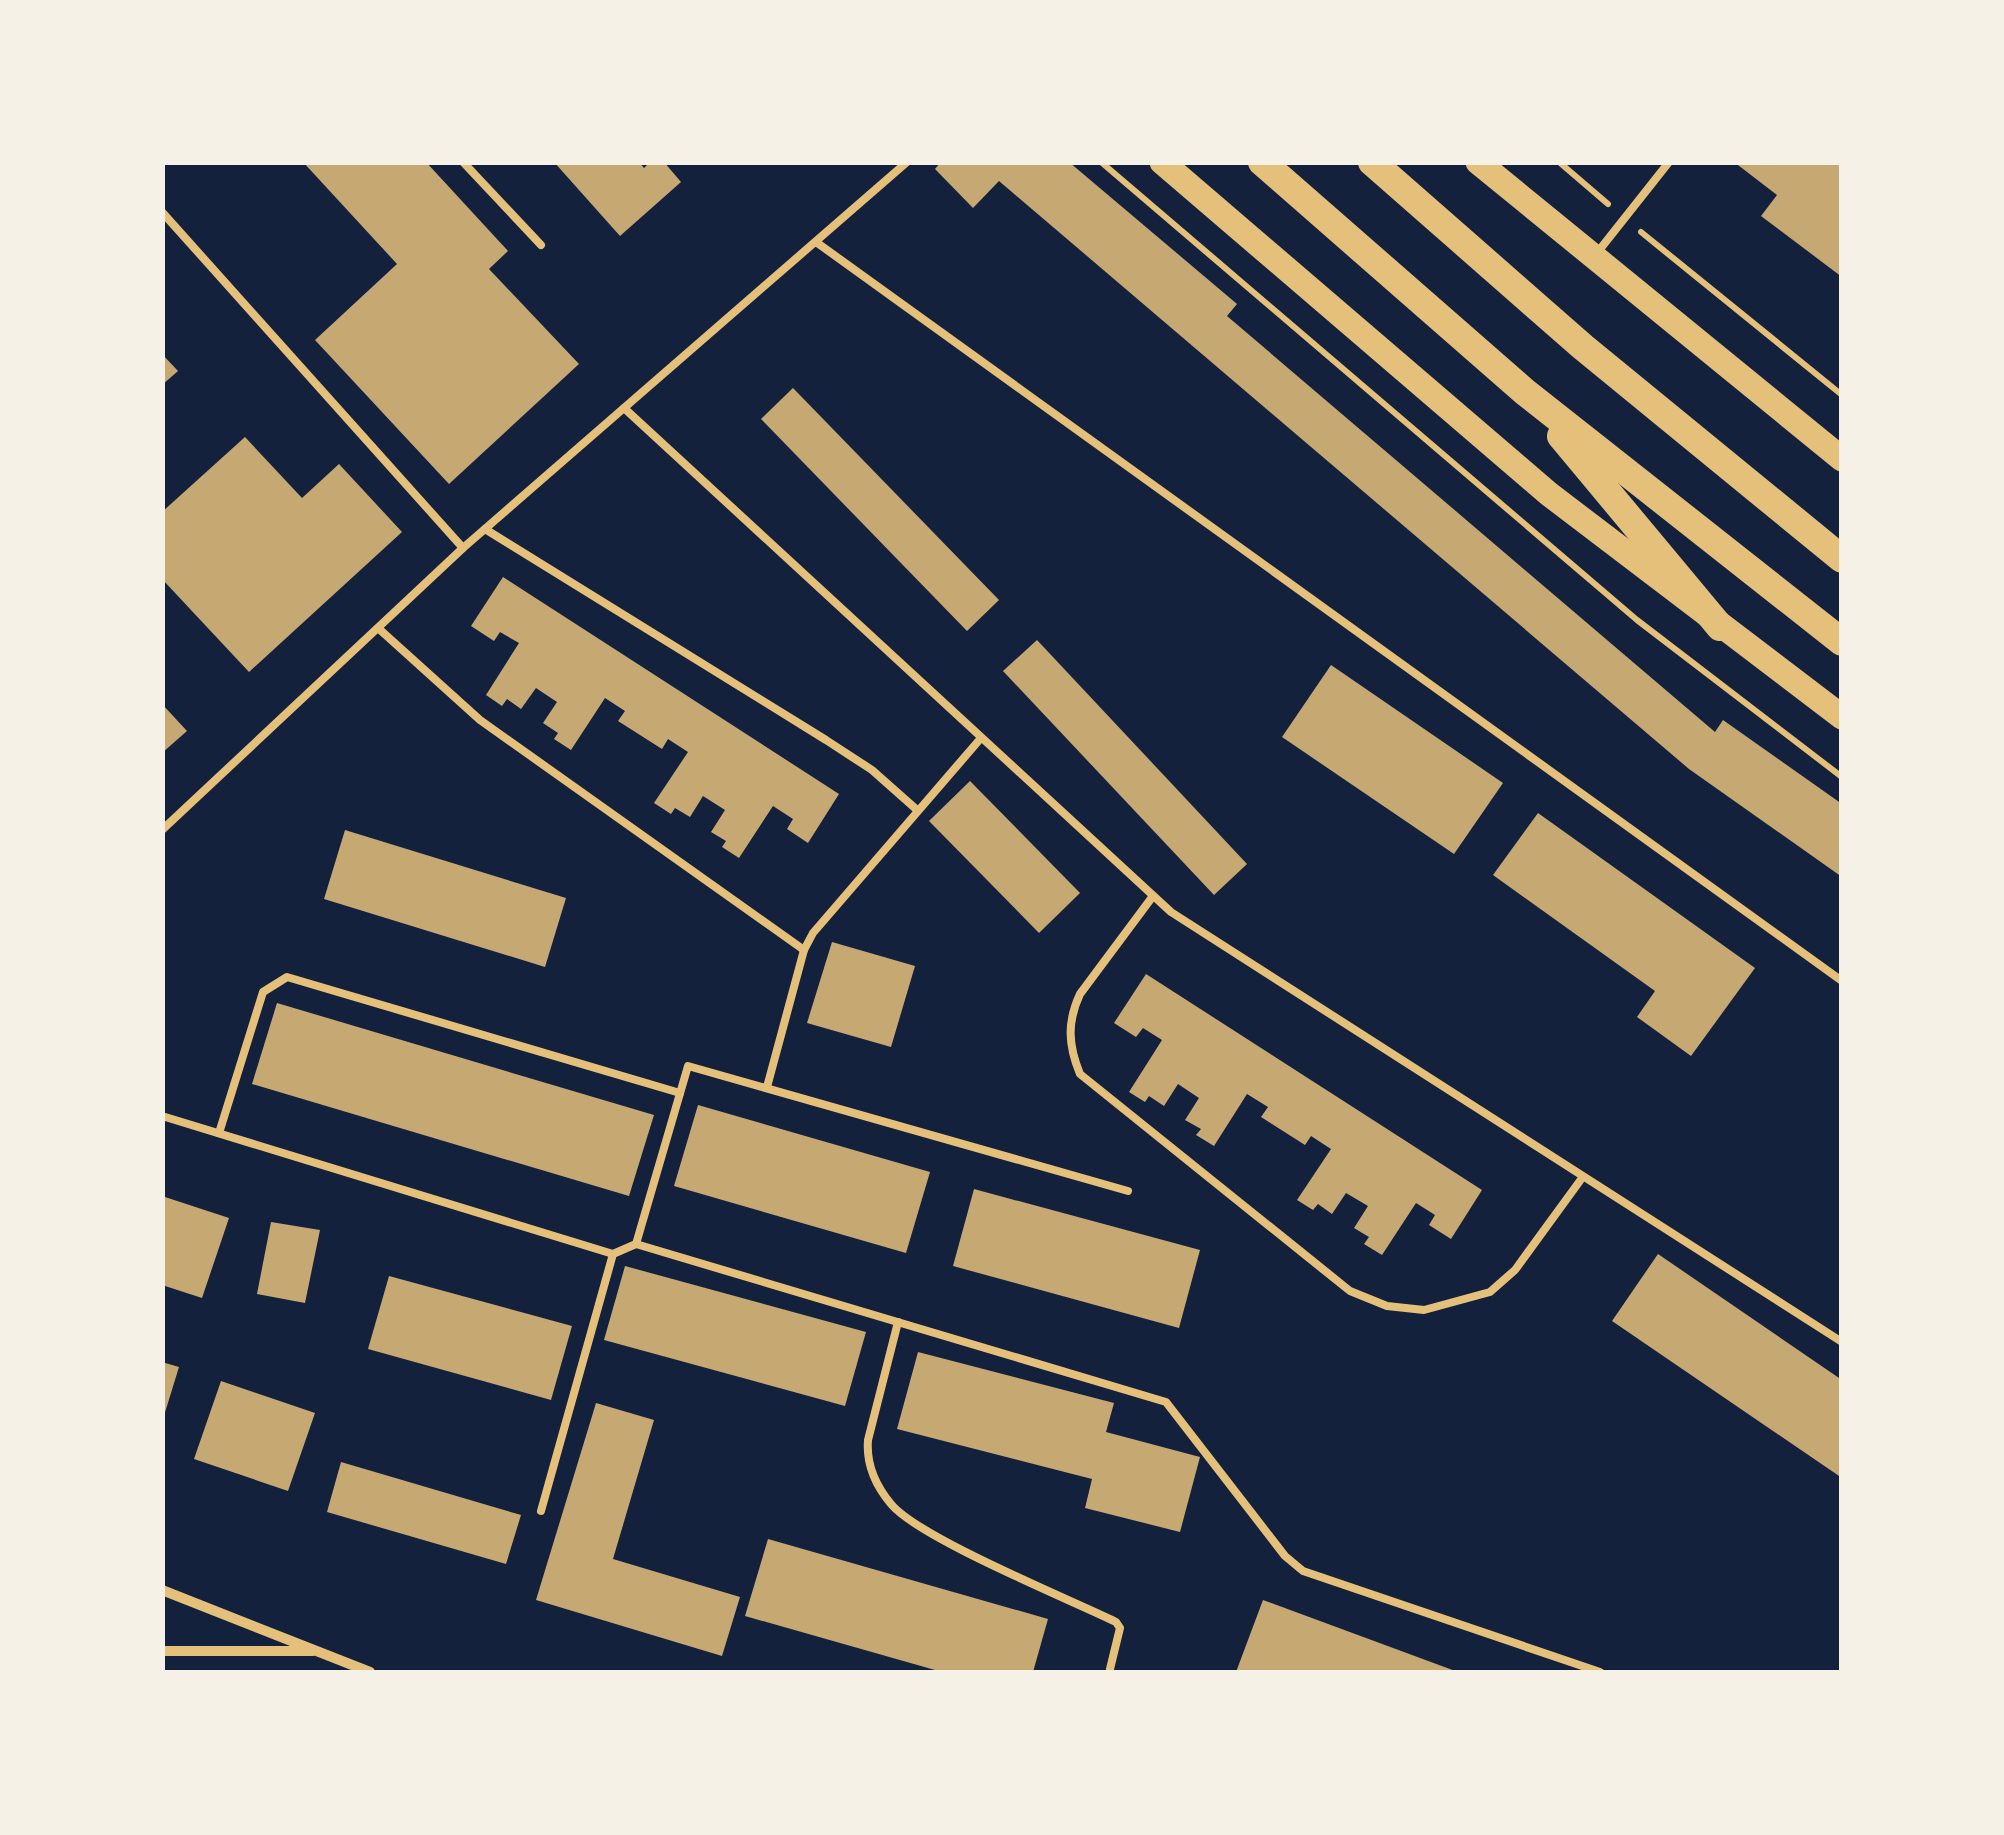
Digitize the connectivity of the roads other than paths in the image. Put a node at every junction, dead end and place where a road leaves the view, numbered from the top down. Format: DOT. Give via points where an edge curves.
graph roads {
  1 [pos="464,162"];
  2 [pos="907,162"];
  3 [pos="1162,162"];
  4 [pos="1262,162"];
  5 [pos="1372,162"];
  6 [pos="1478,162"];
  7 [pos="1669,162"];
  8 [pos="162,212"];
  9 [pos="816,242"];
  10 [pos="540,245"];
  11 [pos="1592,258"];
  12 [pos="1525,392"];
  13 [pos="624,408"];
  14 [pos="1842,459"];
  15 [pos="485,529"];
  16 [pos="463,548"];
  17 [pos="1842,558"];
  18 [pos="1720,627"];
  19 [pos="378,628"];
  20 [pos="1842,642"];
  21 [pos="1842,717"];
  22 [pos="981,738"];
  23 [pos="916,809"];
  24 [pos="162,830"];
  25 [pos="1152,896"];
  26 [pos="804,950"];
  27 [pos="1842,981"];
  28 [pos="767,1087"];
  29 [pos="680,1093"];
  30 [pos="162,1116"];
  31 [pos="219,1134"];
  32 [pos="1582,1178"];
  33 [pos="1128,1191"];
  34 [pos="636,1244"];
  35 [pos="613,1254"];
  36 [pos="898,1322"];
  37 [pos="1842,1342"];
  38 [pos="540,1511"];
  39 [pos="162,1590"];
  40 [pos="319,1650"];
  41 [pos="162,1651"];
  42 [pos="1110,1669"];
  43 [pos="370,1672"];
  44 [pos="1600,1672"];
  1 -- 10 [label="lane"];
  2 -- 9 [label="lane"];
  3 -- 18 [label="main road" via="1548,494"];
  4 -- 12 [label="highway"];
  5 -- 17 [label="highway"];
  6 -- 11 [label="main road"];
  7 -- 11 [label="lane"];
  8 -- 16 [label="lane"];
  9 -- 13 [label="lane"];
  9 -- 27 [label="lane"];
  11 -- 14 [label="main road"];
  12 -- 18 [label="highway"];
  12 -- 20 [label="highway"];
  13 -- 15 [label="lane"];
  13 -- 22 [label="lane"];
  15 -- 16 [label="lane"];
  15 -- 23 [label="lane" via="826,740"];
  16 -- 19 [label="lane"];
  18 -- 21 [label="main road"];
  19 -- 24 [label="lane"];
  19 -- 26 [label="lane" via="480,720"];
  22 -- 23 [label="lane"];
  22 -- 25 [label="lane"];
  23 -- 26 [label="lane"];
  25 -- 32 [label="lane" via="1220,947"];
  25 -- 32 [label="lane" via="1072,1012 1069,1033 1080,1074 1350,1291 1406,1310 1490,1292 1515,1270"];
  26 -- 28 [label="lane"];
  28 -- 29 [label="lane" via="688,1066"];
  28 -- 33 [label="lane"];
  29 -- 31 [label="lane" via="287,978 263,992"];
  29 -- 34 [label="lane"];
  30 -- 31 [label="lane"];
  31 -- 35 [label="lane"];
  32 -- 37 [label="lane"];
  34 -- 35 [label="lane"];
  34 -- 36 [label="lane"];
  35 -- 38 [label="lane"];
  36 -- 42 [label="lane" via="868,1440 876,1481 903,1515 1116,1622"];
  36 -- 44 [label="lane" via="1166,1402 1303,1571"];
  39 -- 40 [label="street"];
  40 -- 41 [label="street"];
  40 -- 43 [label="street"];
}
